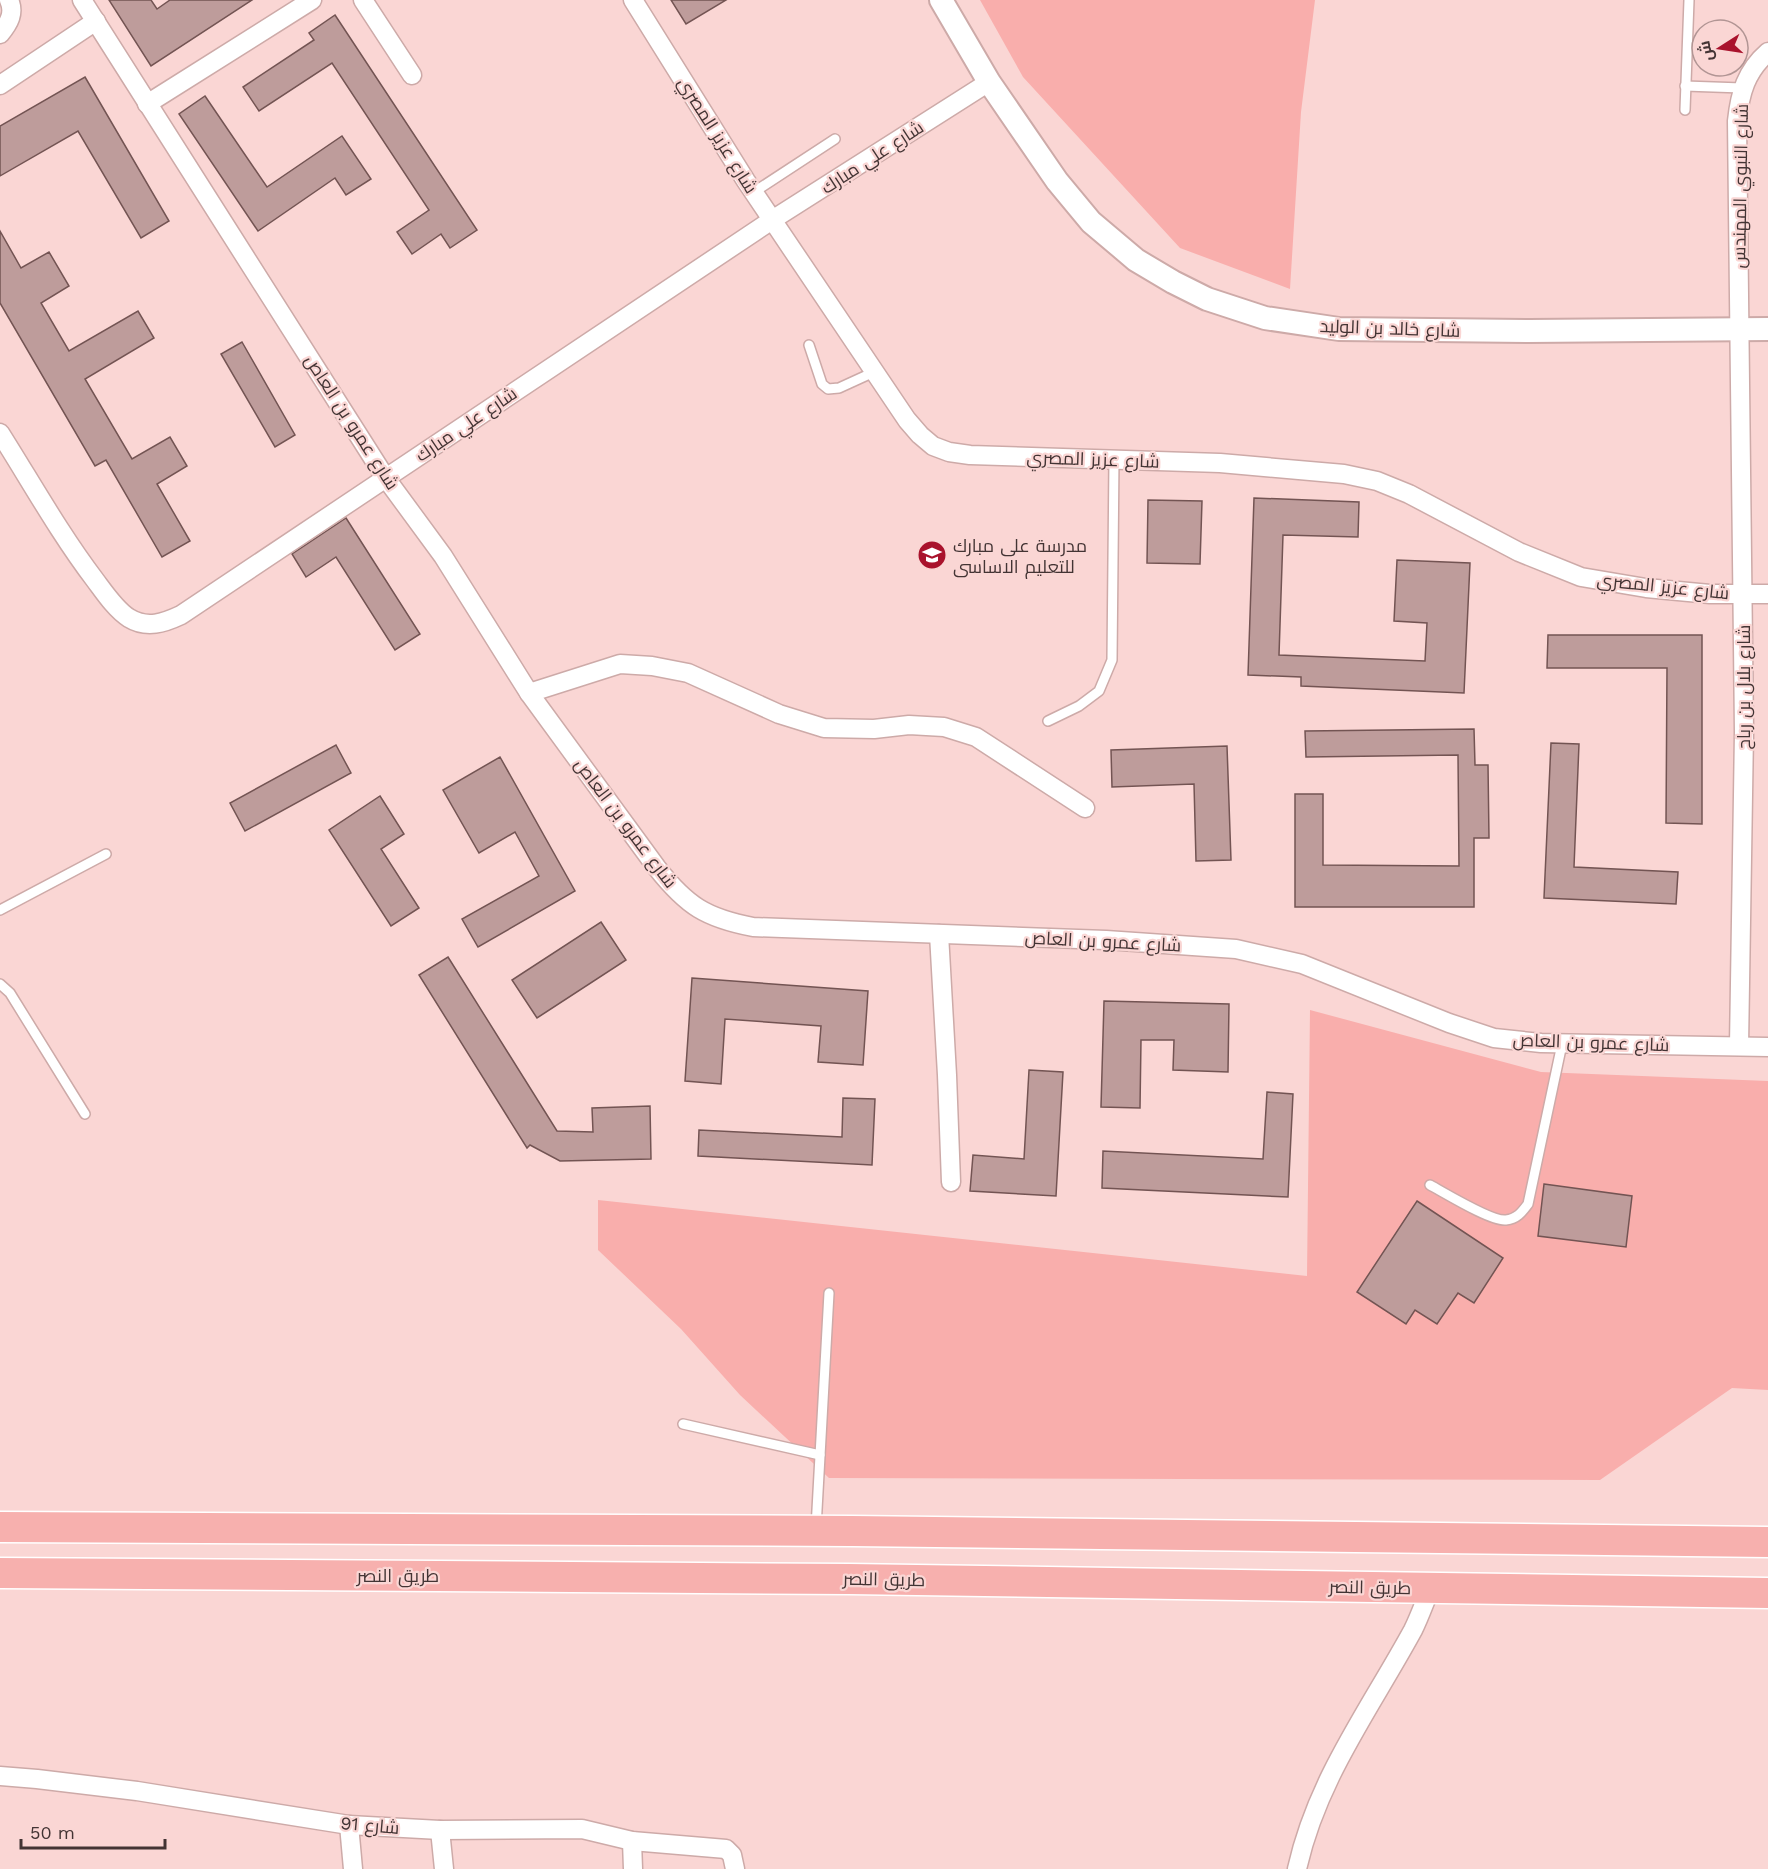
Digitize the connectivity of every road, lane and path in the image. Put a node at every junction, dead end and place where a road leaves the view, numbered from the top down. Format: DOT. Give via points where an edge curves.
graph roads {
  1 [pos="9,0"];
  2 [pos="82,0"];
  3 [pos="312,0"];
  4 [pos="363,0"];
  5 [pos="633,0"];
  6 [pos="941,0"];
  7 [pos="1689,0"];
  8 [pos="96,21"];
  9 [pos="0,34"];
  10 [pos="1768,52"];
  11 [pos="412,75"];
  12 [pos="989,82"];
  13 [pos="0,84"];
  14 [pos="1685,86"];
  15 [pos="1742,88"];
  16 [pos="147,104"];
  17 [pos="1685,110"];
  18 [pos="835,139"];
  19 [pos="754,192"];
  20 [pos="772,220"];
  21 [pos="1739,328"];
  22 [pos="1768,329"];
  23 [pos="809,345"];
  24 [pos="874,372"];
  25 [pos="0,433"];
  26 [pos="1114,459"];
  27 [pos="385,477"];
  28 [pos="1742,594"];
  29 [pos="1768,594"];
  30 [pos="530,693"];
  31 [pos="1048,721"];
  32 [pos="1085,808"];
  33 [pos="106,854"];
  34 [pos="0,910"];
  35 [pos="939,934"];
  36 [pos="0,984"];
  37 [pos="1562,1044"];
  38 [pos="1739,1046"];
  39 [pos="1768,1047"];
  40 [pos="85,1114"];
  41 [pos="951,1182"];
  42 [pos="1430,1185"];
  43 [pos="828,1293"];
  44 [pos="684,1424"];
  45 [pos="820,1455"];
  46 [pos="0,1527"];
  47 [pos="816,1531"];
  48 [pos="852,1531"];
  49 [pos="1768,1542"];
  50 [pos="0,1573"];
  51 [pos="849,1579"];
  52 [pos="1431,1587"];
  53 [pos="1768,1593"];
  54 [pos="0,1776"];
  55 [pos="349,1825"];
  56 [pos="440,1830"];
  57 [pos="632,1841"];
  58 [pos="734,1865"];
  59 [pos="353,1869"];
  60 [pos="444,1869"];
  61 [pos="633,1869"];
  62 [pos="1297,1869"];
  1 -- 9 [label="street" via="9,23"];
  2 -- 8 [label="street, شارع عمرو بن العاص"];
  3 -- 16 [label="street"];
  4 -- 11 [label="street"];
  5 -- 19 [label="street, شارع عزيز المصري"];
  6 -- 12 [label="street, شارع خالد بن الوليد"];
  7 -- 14 [label="lane"];
  8 -- 13 [label="street"];
  8 -- 16 [label="street, شارع عمرو بن العاص"];
  10 -- 15 [label="street, شارع النبوي المهندس" via="1758,60"];
  12 -- 20 [label="street, شارع علي مبارك"];
  12 -- 21 [label="street, شارع خالد بن الوليد" via="1057,181 1091,222 1136,260 1207,299 1237,310 1339,329"];
  14 -- 15 [label="lane"];
  14 -- 17 [label="lane"];
  15 -- 21 [label="street, شارع النبوي المهندس" via="1737,121"];
  16 -- 27 [label="street, شارع عمرو بن العاص"];
  18 -- 19 [label="lane"];
  19 -- 20 [label="street, شارع عزيز المصري"];
  20 -- 24 [label="street, شارع عزيز المصري"];
  20 -- 27 [label="street, شارع علي مبارك"];
  21 -- 22 [label="street, شارع خالد بن الوليد"];
  21 -- 28 [label="street, شارع بلال بن رباح"];
  23 -- 24 [label="lane" via="822,384 828,389"];
  24 -- 26 [label="street, شارع عزيز المصري" via="920,435 949,452"];
  25 -- 27 [label="street, شارع علي مبارك" via="104,592 128,618 146,624 164,623 181,615"];
  26 -- 28 [label="street, شارع عزيز المصري" via="1220,463 1344,474 1377,481 1519,552 1581,577 1646,588"];
  26 -- 31 [label="lane" via="1113,660 1099,691"];
  27 -- 30 [label="street, شارع عمرو بن العاص" via="443,556"];
  28 -- 29 [label="street, شارع عزيز المصري"];
  28 -- 38 [label="street, شارع بلال بن رباح"];
  30 -- 32 [label="street" via="620,664 688,673 779,714 824,728 944,727 976,737"];
  30 -- 35 [label="street, شارع عمرو بن العاص" via="657,868 675,891 698,909 724,921 753,927"];
  33 -- 34 [label="lane"];
  35 -- 37 [label="street, شارع عمرو بن العاص" via="1236,949 1302,964 1494,1038"];
  35 -- 41 [label="street"];
  36 -- 40 [label="lane" via="10,993"];
  37 -- 38 [label="street, شارع عمرو بن العاص"];
  37 -- 42 [label="lane" via="1522,1213 1514,1219 1498,1220"];
  38 -- 39 [label="street, شارع عمرو بن العاص"];
  43 -- 45 [label="lane"];
  44 -- 45 [label="lane"];
  45 -- 47 [label="lane"];
  46 -- 47 [label="highway"];
  47 -- 48 [label="highway"];
  48 -- 49 [label="highway"];
  48 -- 51 [label="highway"];
  50 -- 51 [label="highway, طريق النصر"];
  51 -- 52 [label="highway, طريق النصر"];
  52 -- 53 [label="highway, طريق النصر"];
  52 -- 62 [label="street" via="1413,1628 1336,1762 1304,1837"];
  54 -- 55 [label="street, شارع 91" via="137,1791"];
  55 -- 56 [label="street, شارع 91"];
  55 -- 59 [label="street"];
  56 -- 57 [label="street, شارع 91" via="582,1829"];
  56 -- 60 [label="street"];
  57 -- 58 [label="street, شارع 91" via="726,1849"];
  57 -- 61 [label="street"];
}
